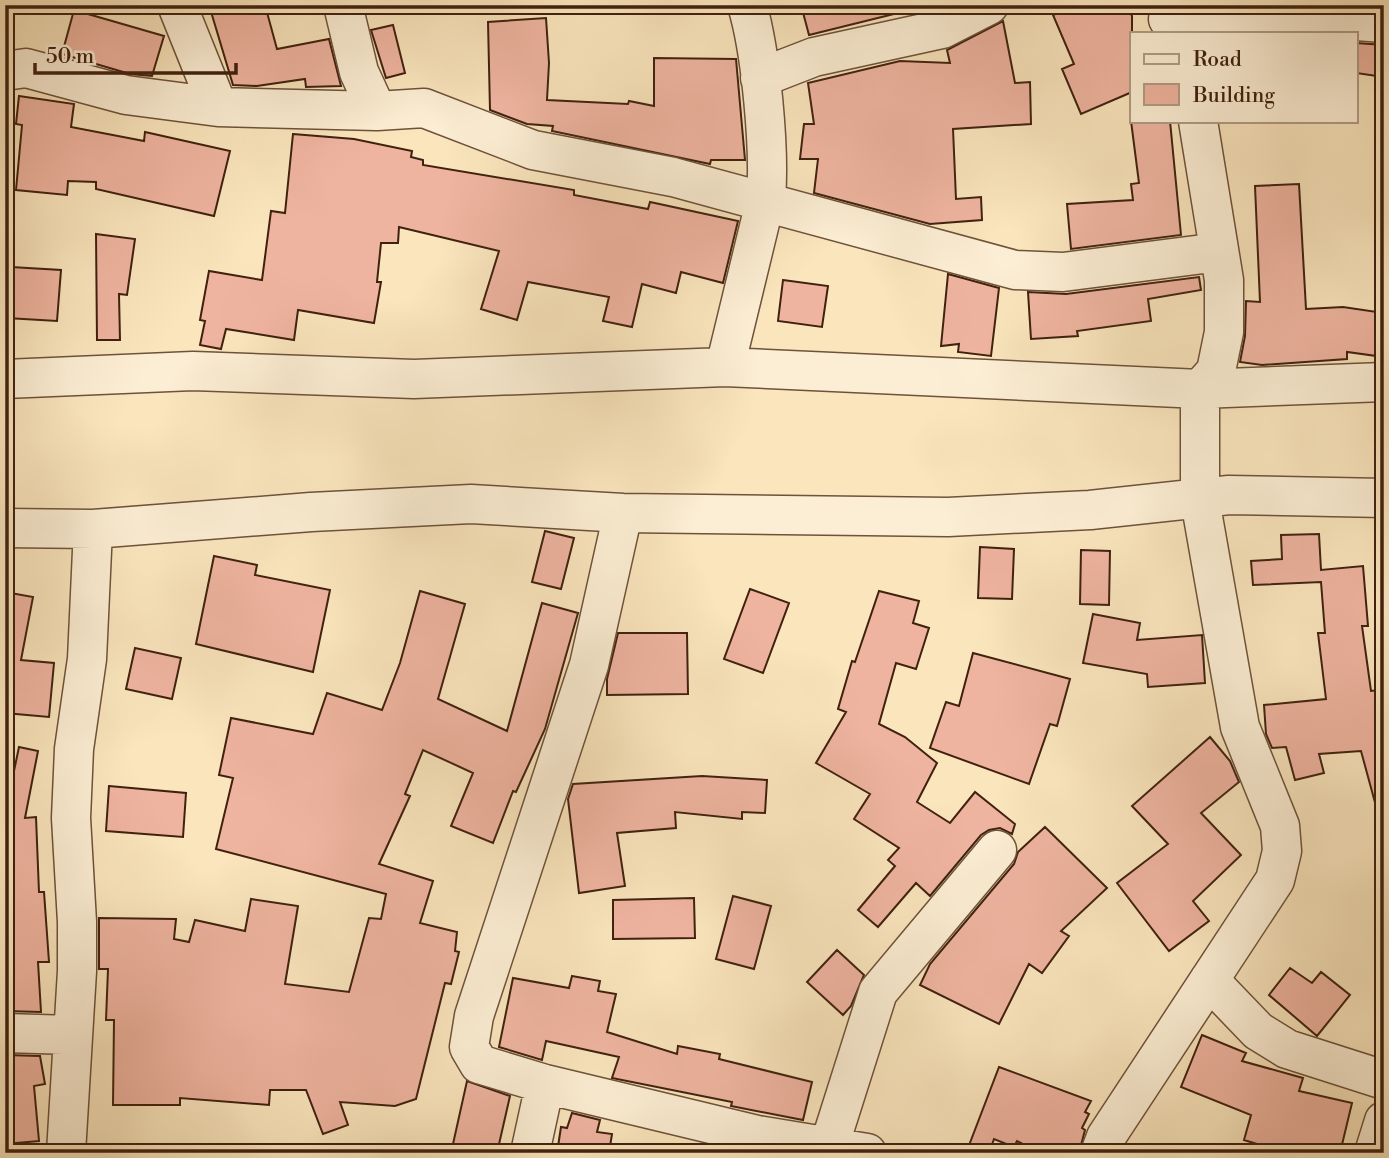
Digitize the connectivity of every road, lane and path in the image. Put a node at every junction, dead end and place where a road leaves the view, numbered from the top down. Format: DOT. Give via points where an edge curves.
graph roads {
  1 [pos="177,5"];
  2 [pos="342,5"];
  3 [pos="747,5"];
  4 [pos="989,5"];
  5 [pos="1284,12"];
  6 [pos="1168,19"];
  7 [pos="1384,23"];
  8 [pos="5,71"];
  9 [pos="760,78"];
  10 [pos="218,107"];
  11 [pos="377,111"];
  12 [pos="1198,122"];
  13 [pos="765,203"];
  14 [pos="1219,252"];
  15 [pos="724,367"];
  16 [pos="1384,382"];
  17 [pos="14,385"];
  18 [pos="1200,389"];
  19 [pos="1384,498"];
  20 [pos="1200,500"];
  21 [pos="623,513"];
  22 [pos="5,528"];
  23 [pos="93,529"];
  24 [pos="997,850"];
  25 [pos="1209,980"];
  26 [pos="5,1033"];
  27 [pos="71,1035"];
  28 [pos="1384,1080"];
  29 [pos="545,1084"];
  30 [pos="1384,1121"];
  31 [pos="827,1149"];
  32 [pos="66,1153"];
  33 [pos="530,1153"];
  34 [pos="867,1153"];
  35 [pos="1100,1153"];
  36 [pos="1374,1153"];
  1 -- 10 [label="street"];
  2 -- 11 [label="street" via="359,72"];
  3 -- 9 [label="street"];
  4 -- 9 [label="street" via="942,29 814,57"];
  5 -- 6 [label="street"];
  5 -- 7 [label="street"];
  8 -- 10 [label="street" via="26,68 127,95"];
  9 -- 13 [label="street" via="768,179"];
  10 -- 11 [label="street"];
  11 -- 13 [label="street" via="424,108 533,150 673,177"];
  12 -- 14 [label="street"];
  13 -- 14 [label="street" via="1015,270 1063,272"];
  13 -- 15 [label="street"];
  14 -- 18 [label="street" via="1224,332 1216,371"];
  15 -- 17 [label="street" via="414,379 193,371"];
  15 -- 18 [label="street"];
  16 -- 18 [label="street"];
  18 -- 20 [label="street"];
  19 -- 20 [label="street" via="1228,495"];
  20 -- 21 [label="street" via="948,517"];
  20 -- 25 [label="street" via="1240,727 1280,826 1282,851 1275,880"];
  21 -- 23 [label="street" via="471,505"];
  21 -- 29 [label="street" via="589,665 478,1004 469,1047 479,1064"];
  22 -- 23 [label="street"];
  23 -- 27 [label="street" via="87,659 71,804 77,922"];
  24 -- 31 [label="street" via="878,992"];
  25 -- 28 [label="street" via="1258,1031 1287,1049"];
  25 -- 35 [label="street" via="1105,1137"];
  26 -- 27 [label="street"];
  27 -- 32 [label="street"];
  29 -- 31 [label="street"];
  29 -- 33 [label="street"];
  30 -- 36 [label="street"];
  31 -- 34 [label="street"];
}
